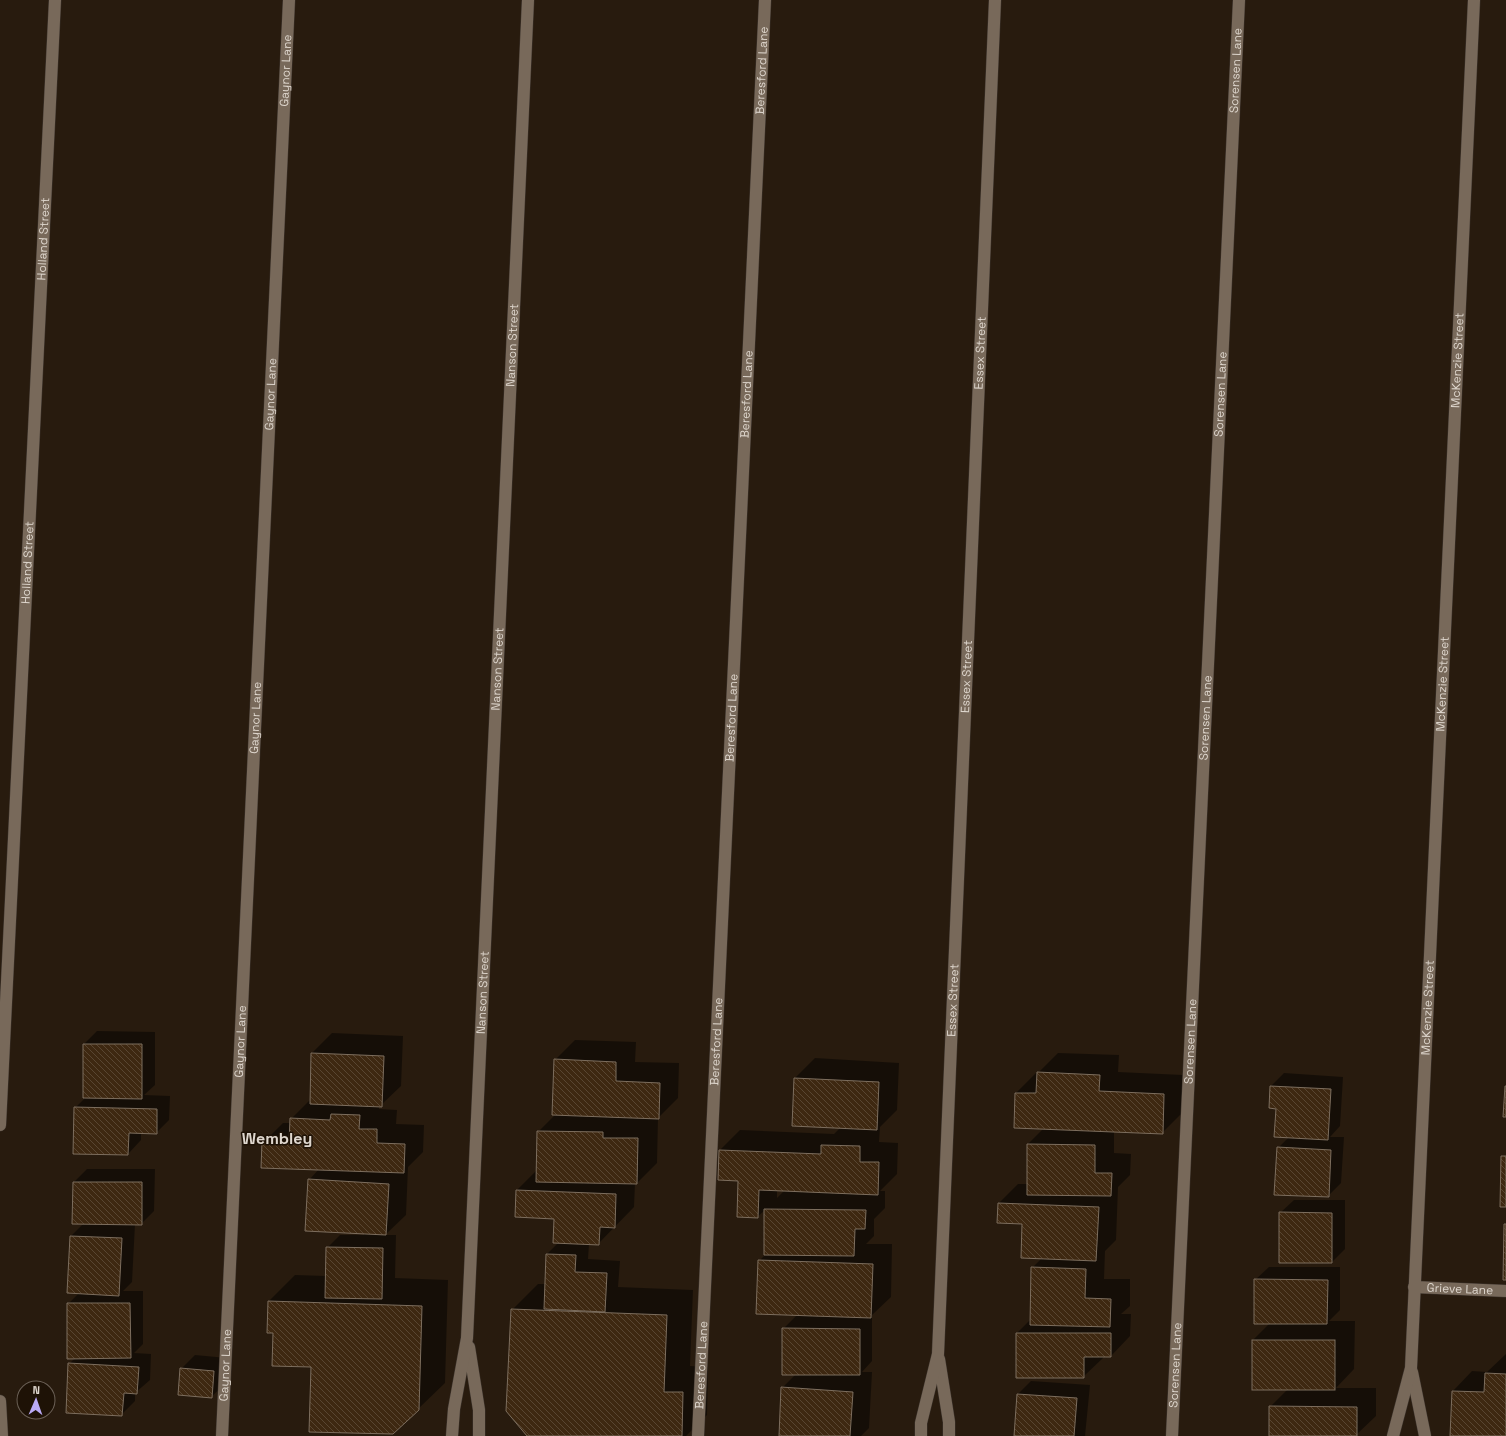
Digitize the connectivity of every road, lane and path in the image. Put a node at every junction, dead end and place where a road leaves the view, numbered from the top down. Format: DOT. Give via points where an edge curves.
graph roads {
  1 [pos="55,0"];
  2 [pos="288,0"];
  3 [pos="528,0"];
  4 [pos="765,0"];
  5 [pos="996,0"];
  6 [pos="1239,0"];
  7 [pos="1474,0"];
  8 [pos="0,1125"];
  9 [pos="1414,1287"];
  10 [pos="1506,1291"];
  11 [pos="467,1338"];
  12 [pos="938,1354"];
  13 [pos="1411,1368"];
  14 [pos="0,1400"];
  15 [pos="2,1436"];
  16 [pos="222,1436"];
  17 [pos="452,1436"];
  18 [pos="479,1436"];
  19 [pos="698,1436"];
  20 [pos="921,1436"];
  21 [pos="949,1436"];
  22 [pos="1172,1436"];
  23 [pos="1394,1436"];
  24 [pos="1425,1436"];
  1 -- 8 [label="street, Holland Street"];
  2 -- 16 [label="street, Gaynor Lane"];
  3 -- 11 [label="street, Nanson Street"];
  4 -- 19 [label="street, Beresford Lane"];
  5 -- 12 [label="street, Essex Street"];
  6 -- 22 [label="street, Sorensen Lane"];
  7 -- 9 [label="street, McKenzie Street"];
  9 -- 10 [label="street, Grieve Lane"];
  9 -- 13 [label="street, McKenzie Street"];
  11 -- 17 [label="street, Nanson Street" via="454,1409"];
  11 -- 18 [label="street, Nanson Street" via="479,1410"];
  12 -- 20 [label="street, Essex Street" via="921,1424"];
  12 -- 21 [label="street, Essex Street"];
  13 -- 23 [label="street, McKenzie Street"];
  13 -- 24 [label="street, McKenzie Street"];
  14 -- 15 [label="street"];
}
